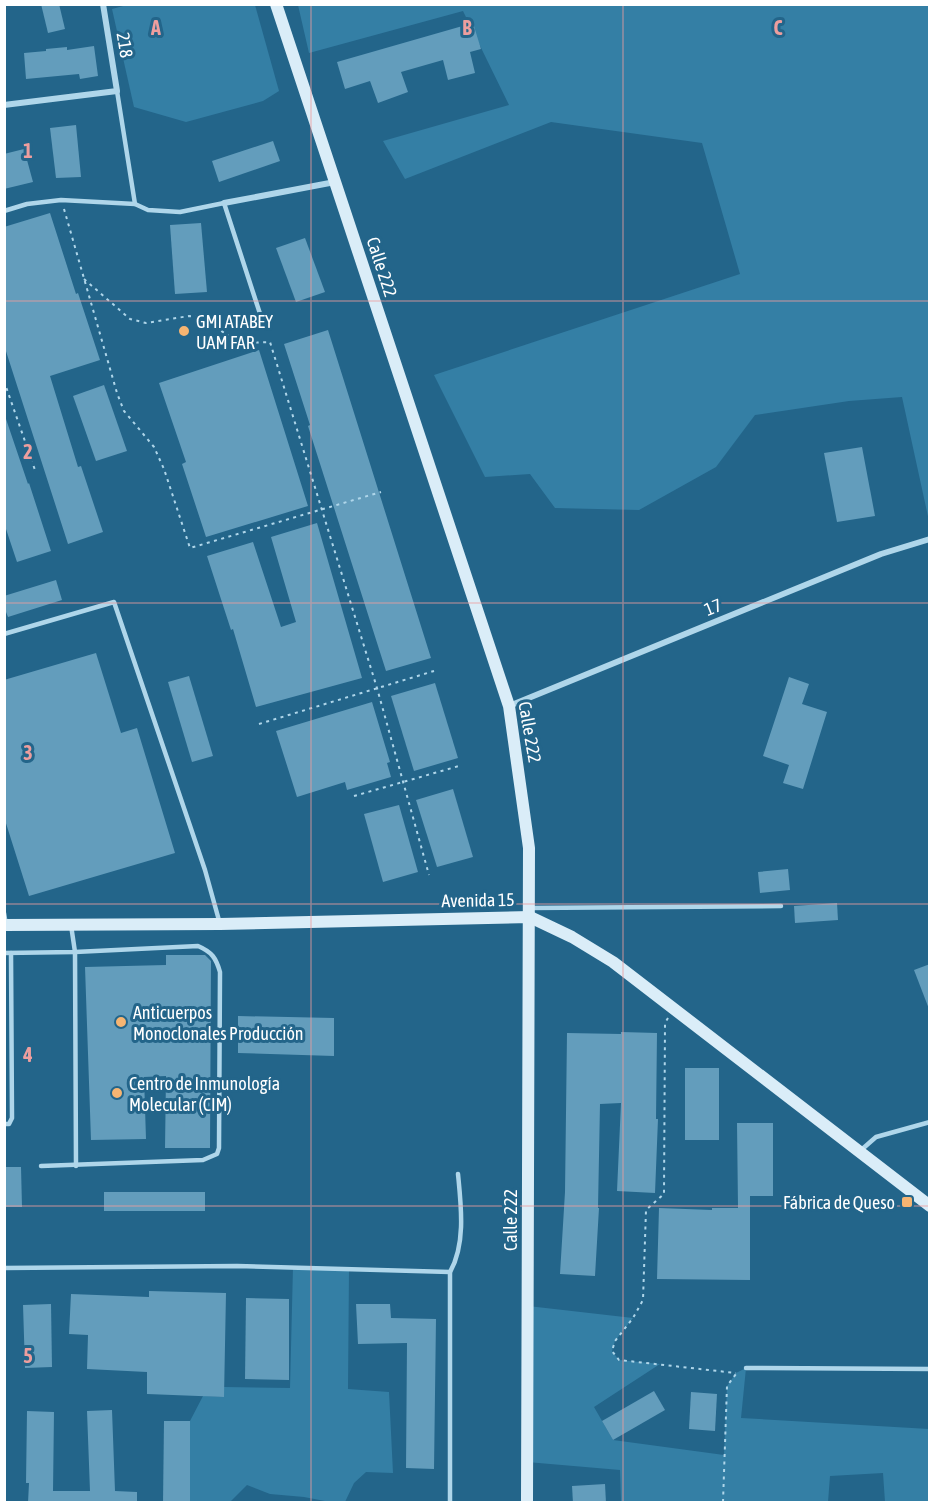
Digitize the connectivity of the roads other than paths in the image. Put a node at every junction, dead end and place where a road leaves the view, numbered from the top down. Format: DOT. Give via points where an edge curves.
graph roads {
  1 [pos="103,4"];
  2 [pos="276,4"];
  3 [pos="117,91"];
  4 [pos="4,105"];
  5 [pos="335,182"];
  6 [pos="224,203"];
  7 [pos="135,204"];
  8 [pos="4,211"];
  9 [pos="263,323"];
  10 [pos="930,539"];
  11 [pos="4,634"];
  12 [pos="509,706"];
  13 [pos="781,906"];
  14 [pos="530,912"];
  15 [pos="5,921"];
  16 [pos="220,924"];
  17 [pos="71,925"];
  18 [pos="75,952"];
  19 [pos="4,953"];
  20 [pos="11,953"];
  21 [pos="930,1122"];
  22 [pos="4,1124"];
  23 [pos="858,1153"];
  24 [pos="40,1166"];
  25 [pos="76,1166"];
  26 [pos="458,1174"];
  27 [pos="930,1206"];
  28 [pos="4,1268"];
  29 [pos="450,1272"];
  30 [pos="746,1368"];
  31 [pos="930,1369"];
  32 [pos="450,1503"];
  33 [pos="527,1503"];
  1 -- 3 [label="street, 218"];
  2 -- 5 [label="main road, Calle 222"];
  3 -- 4 [label="street"];
  3 -- 7 [label="lane"];
  5 -- 6 [label="street"];
  5 -- 12 [label="main road, Calle 222"];
  6 -- 7 [label="lane" via="180,212 148,210"];
  6 -- 9 [label="lane"];
  7 -- 8 [label="lane" via="61,200"];
  10 -- 12 [label="street, 17" via="881,554"];
  11 -- 16 [label="lane" via="114,602"];
  12 -- 14 [label="main road, Calle 222" via="529,848"];
  13 -- 14 [label="lane"];
  14 -- 16 [label="main road, Avenida 15"];
  14 -- 23 [label="main road, Avenida 15" via="613,962"];
  14 -- 33 [label="main road, Calle 222"];
  15 -- 17 [label="main road, Avenida 15"];
  16 -- 17 [label="main road, Avenida 15"];
  17 -- 18 [label="lane"];
  18 -- 20 [label="lane"];
  18 -- 25 [label="lane"];
  18 -- 25 [label="lane" via="198,946 216,959 220,972 217,1154 203,1160"];
  19 -- 20 [label="lane"];
  20 -- 22 [label="lane" via="12,1118"];
  21 -- 23 [label="lane" via="876,1137"];
  23 -- 27 [label="main road, Avenida 15"];
  24 -- 25 [label="lane"];
  26 -- 29 [label="lane" via="459,1243"];
  28 -- 29 [label="lane" via="237,1266"];
  29 -- 32 [label="lane"];
  30 -- 31 [label="lane"];
}
